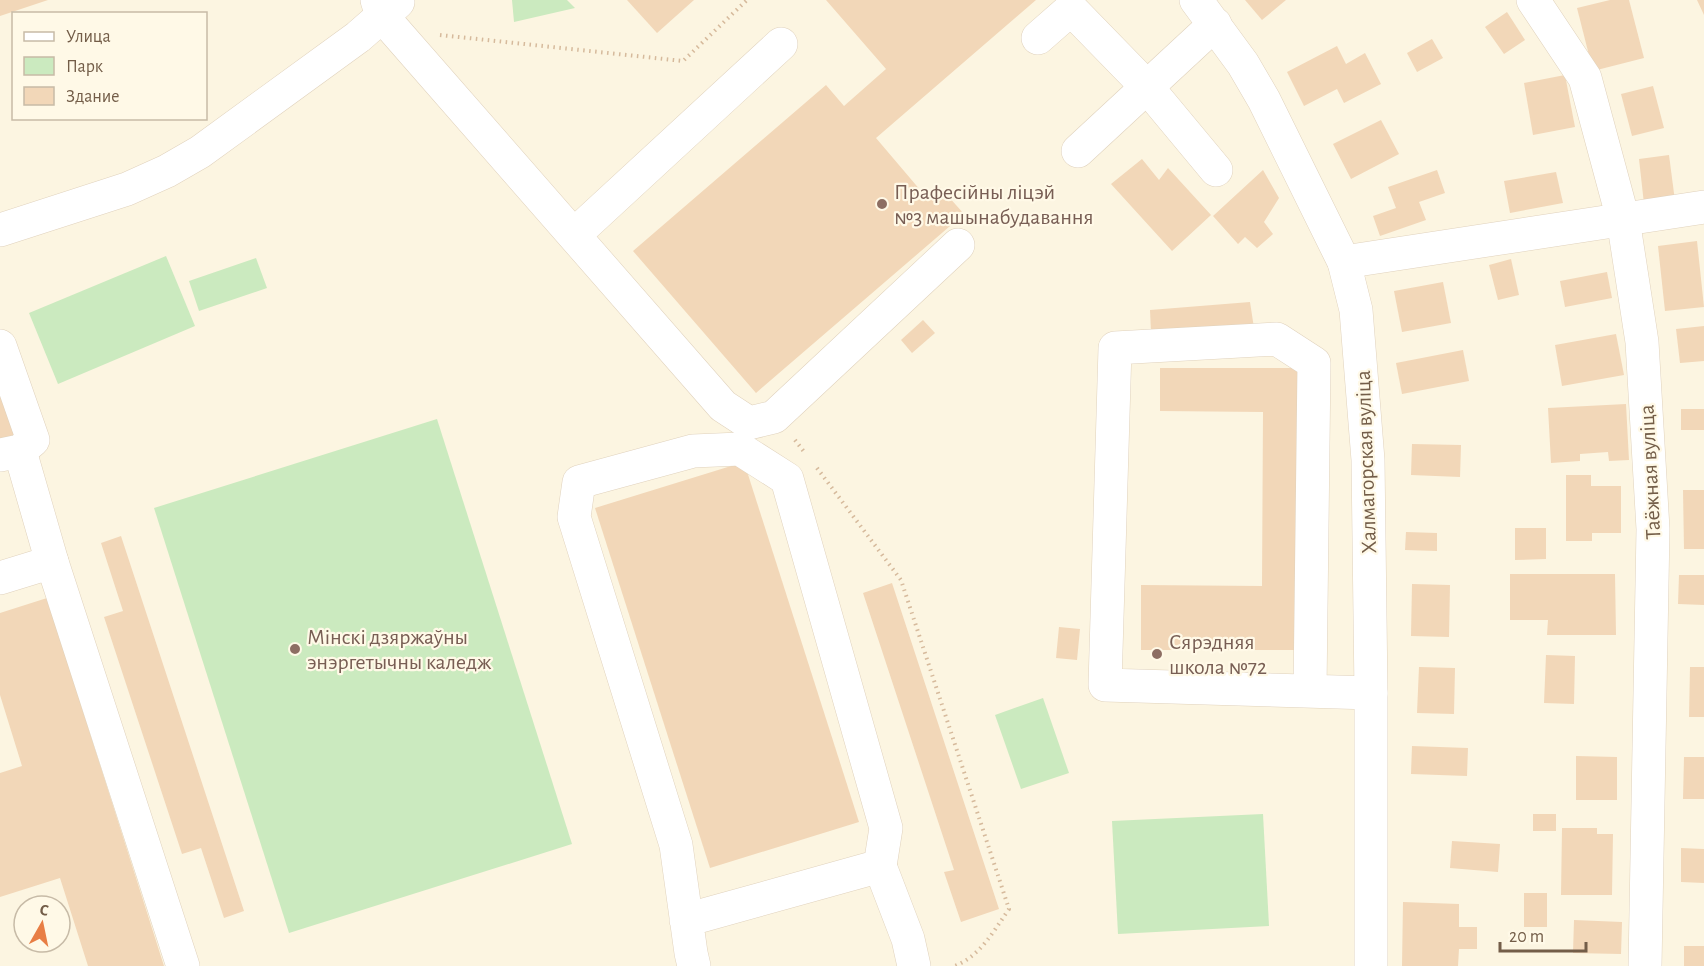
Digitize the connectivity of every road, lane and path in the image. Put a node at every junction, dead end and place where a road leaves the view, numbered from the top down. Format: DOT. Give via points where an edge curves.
graph roads {
  1 [pos="747,0"];
  2 [pos="1533,0"];
  3 [pos="386,5"];
  4 [pos="1205,12"];
  5 [pos="439,35"];
  6 [pos="1038,38"];
  7 [pos="781,44"];
  8 [pos="1148,87"];
  9 [pos="1078,151"];
  10 [pos="1216,170"];
  11 [pos="1704,207"];
  12 [pos="1623,219"];
  13 [pos="0,230"];
  14 [pos="574,235"];
  15 [pos="958,245"];
  16 [pos="1344,262"];
  17 [pos="0,346"];
  18 [pos="795,440"];
  19 [pos="10,453"];
  20 [pos="810,459"];
  21 [pos="817,468"];
  22 [pos="52,562"];
  23 [pos="0,578"];
  24 [pos="1310,691"];
  25 [pos="1371,693"];
  26 [pos="880,866"];
  27 [pos="686,920"];
  28 [pos="183,966"];
  29 [pos="694,966"];
  30 [pos="914,966"];
  31 [pos="955,966"];
  32 [pos="1371,966"];
  33 [pos="1645,966"];
  1 -- 5 [label="path" via="683,61"];
  2 -- 12 [label="street, Таёжная вуліца" via="1585,78"];
  3 -- 13 [label="street" via="358,37 200,152 127,189"];
  3 -- 14 [label="street"];
  4 -- 8 [label="street"];
  4 -- 16 [label="street, Халмагорская вуліца" via="1264,100"];
  6 -- 8 [label="street" via="1071,9"];
  7 -- 14 [label="street"];
  8 -- 9 [label="street"];
  8 -- 10 [label="street"];
  11 -- 12 [label="street"];
  12 -- 16 [label="street"];
  12 -- 33 [label="street, Таёжная вуліца" via="1642,342 1653,529"];
  14 -- 15 [label="street" via="723,406 749,423 774,417"];
  16 -- 25 [label="street, Халмагорская вуліца" via="1356,310 1368,460"];
  17 -- 19 [label="street" via="33,440"];
  18 -- 20 [label="path"];
  19 -- 22 [label="street"];
  21 -- 31 [label="path" via="901,580 1009,909 975,953"];
  22 -- 23 [label="street"];
  22 -- 28 [label="street"];
  24 -- 24 [label="street" via="1314,363 1277,339 1115,348 1105,685"];
  24 -- 25 [label="street"];
  25 -- 32 [label="street, Халмагорская вуліца"];
  26 -- 27 [label="street"];
  26 -- 27 [label="street" via="886,828 787,479 740,449 693,451 579,482 574,517 676,845"];
  26 -- 30 [label="street" via="908,939"];
  27 -- 29 [label="street"];
}
